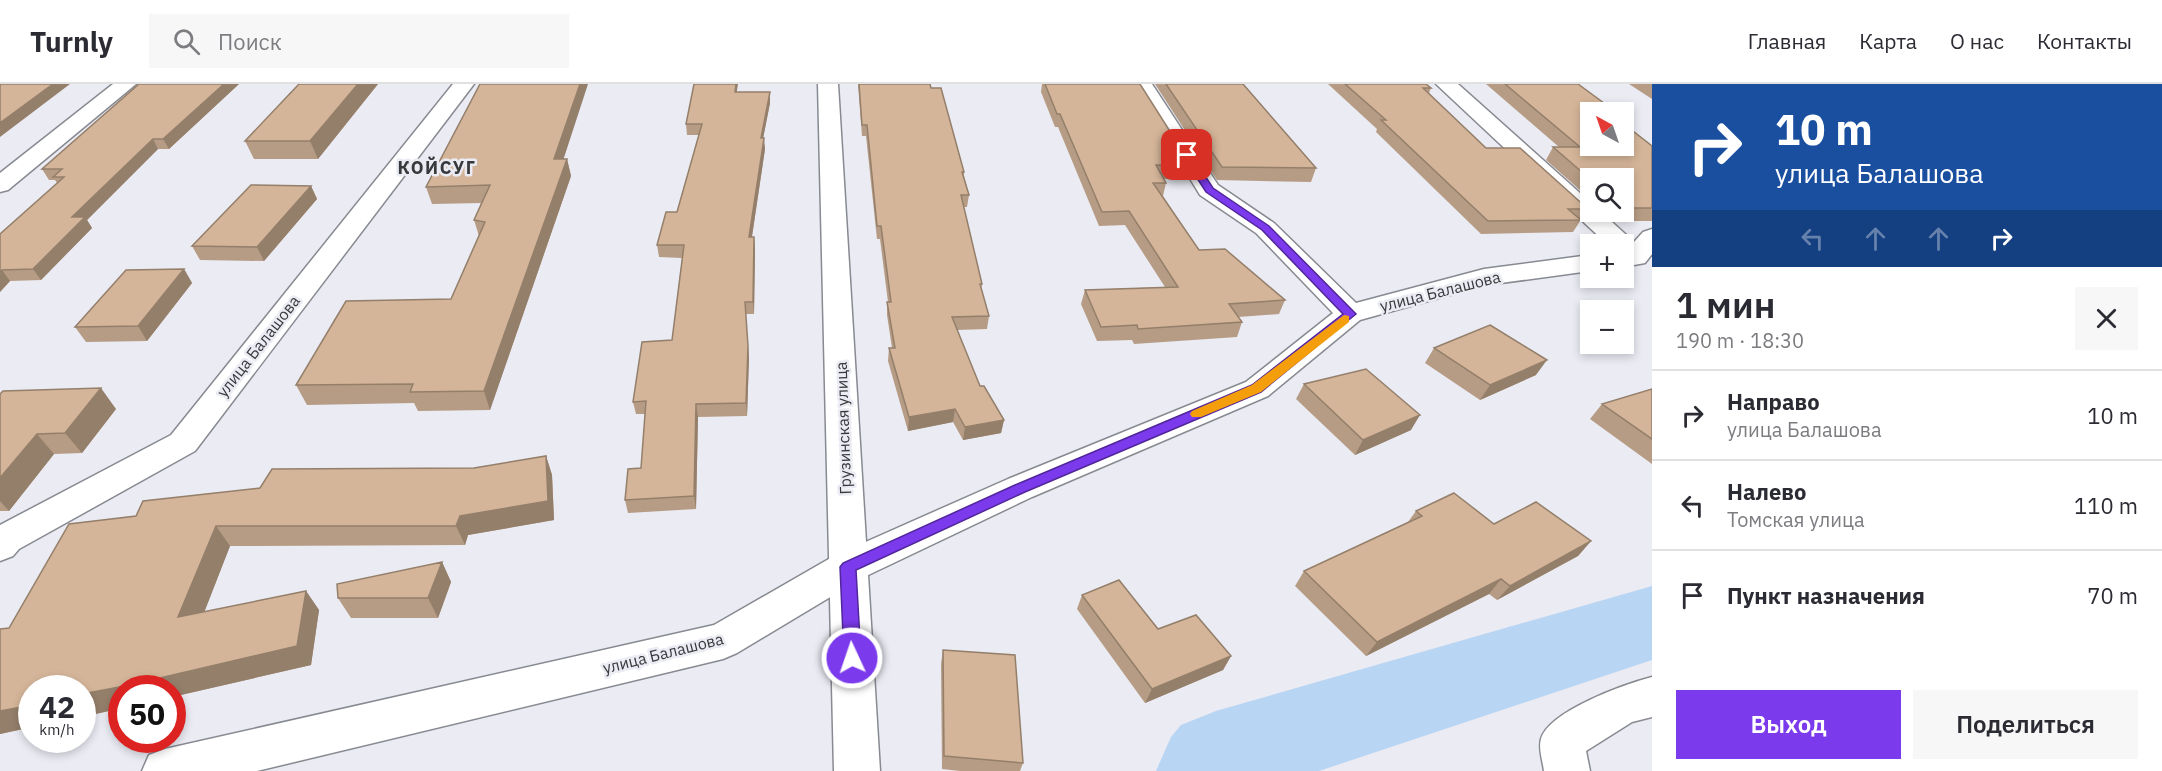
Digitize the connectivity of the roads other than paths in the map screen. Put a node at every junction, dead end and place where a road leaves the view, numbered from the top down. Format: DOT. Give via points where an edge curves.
graph roads {
  1 [pos="126,84"];
  2 [pos="464,84"];
  3 [pos="828,84"];
  4 [pos="1142,84"];
  5 [pos="1446,84"];
  6 [pos="0,185"];
  7 [pos="1614,234"];
  8 [pos="1580,264"];
  9 [pos="1350,314"];
  10 [pos="0,546"];
  11 [pos="848,567"];
  12 [pos="1652,697"];
  13 [pos="1565,756"];
  14 [pos="165,771"];
  15 [pos="857,771"];
  1 -- 6 [label="street"];
  2 -- 10 [label="street, улица Балашова" via="183,443 6,538"];
  3 -- 11 [label="street, Грузинская улица"];
  4 -- 9 [label="street" via="1209,190 1265,228"];
  5 -- 7 [label="street"];
  8 -- 9 [label="street, улица Балашова" via="1484,278"];
  9 -- 11 [label="street, улица Балашова" via="1257,388 1020,488"];
  11 -- 14 [label="street, улица Балашова" via="723,641"];
  11 -- 15 [label="street, Грузинская улица"];
  12 -- 13 [label="street" via="1621,705"];
}
